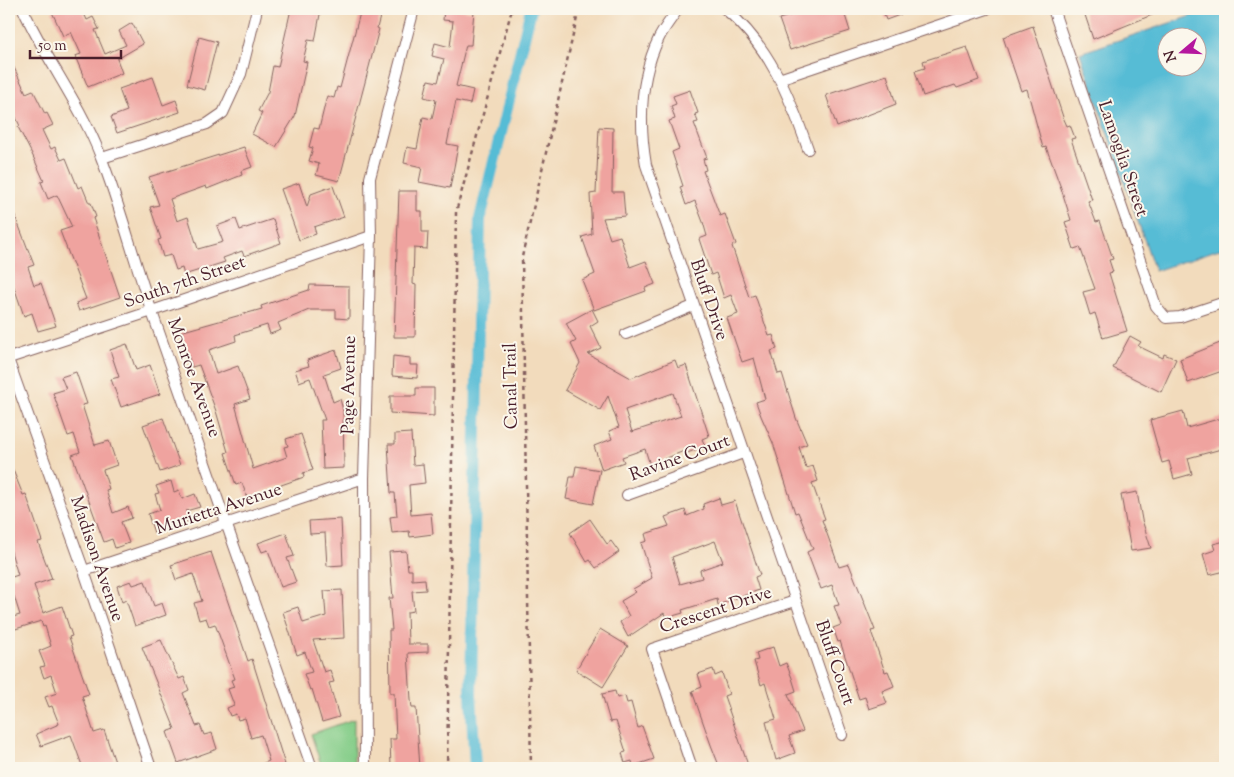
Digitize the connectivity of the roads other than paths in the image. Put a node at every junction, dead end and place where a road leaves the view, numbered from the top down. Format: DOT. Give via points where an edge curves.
graph roads {
  1 [pos="23,9"];
  2 [pos="257,9"];
  3 [pos="414,9"];
  4 [pos="678,9"];
  5 [pos="725,9"];
  6 [pos="987,9"];
  7 [pos="1053,9"];
  8 [pos="780,79"];
  9 [pos="808,149"];
  10 [pos="102,158"];
  11 [pos="371,236"];
  12 [pos="1225,302"];
  13 [pos="693,306"];
  14 [pos="152,311"];
  15 [pos="626,334"];
  16 [pos="9,358"];
  17 [pos="9,362"];
  18 [pos="743,453"];
  19 [pos="364,478"];
  20 [pos="627,495"];
  21 [pos="229,524"];
  22 [pos="84,571"];
  23 [pos="795,601"];
  24 [pos="842,735"];
  25 [pos="151,768"];
  26 [pos="312,768"];
  27 [pos="364,768"];
  28 [pos="692,768"];
  1 -- 10 [label="street, Monroe Avenue" via="90,130"];
  2 -- 10 [label="street" via="241,74 223,113 207,124"];
  3 -- 11 [label="street, Page Avenue" via="370,178"];
  4 -- 13 [label="street, Bluff Drive" via="660,37 647,74 642,141 651,184"];
  5 -- 8 [label="street" via="753,37"];
  6 -- 8 [label="street"];
  7 -- 12 [label="street, Lamoglia Street" via="1156,306 1166,318 1180,318"];
  8 -- 9 [label="street"];
  10 -- 14 [label="street, Monroe Avenue"];
  11 -- 14 [label="street, South 7th Street"];
  11 -- 19 [label="street, Page Avenue"];
  13 -- 15 [label="street"];
  13 -- 18 [label="street, Bluff Drive"];
  14 -- 16 [label="street, South 7th Street"];
  14 -- 21 [label="street, Monroe Avenue"];
  17 -- 22 [label="street, Madison Avenue"];
  18 -- 20 [label="street, Ravine Court"];
  18 -- 23 [label="street, Bluff Drive"];
  19 -- 21 [label="street, Murietta Avenue"];
  19 -- 27 [label="street, Page Avenue"];
  21 -- 22 [label="street, Murietta Avenue"];
  21 -- 26 [label="street, Monroe Avenue"];
  22 -- 25 [label="street, Madison Avenue"];
  23 -- 24 [label="street, Bluff Court"];
  23 -- 28 [label="street, Crescent Drive" via="652,649"];
}
